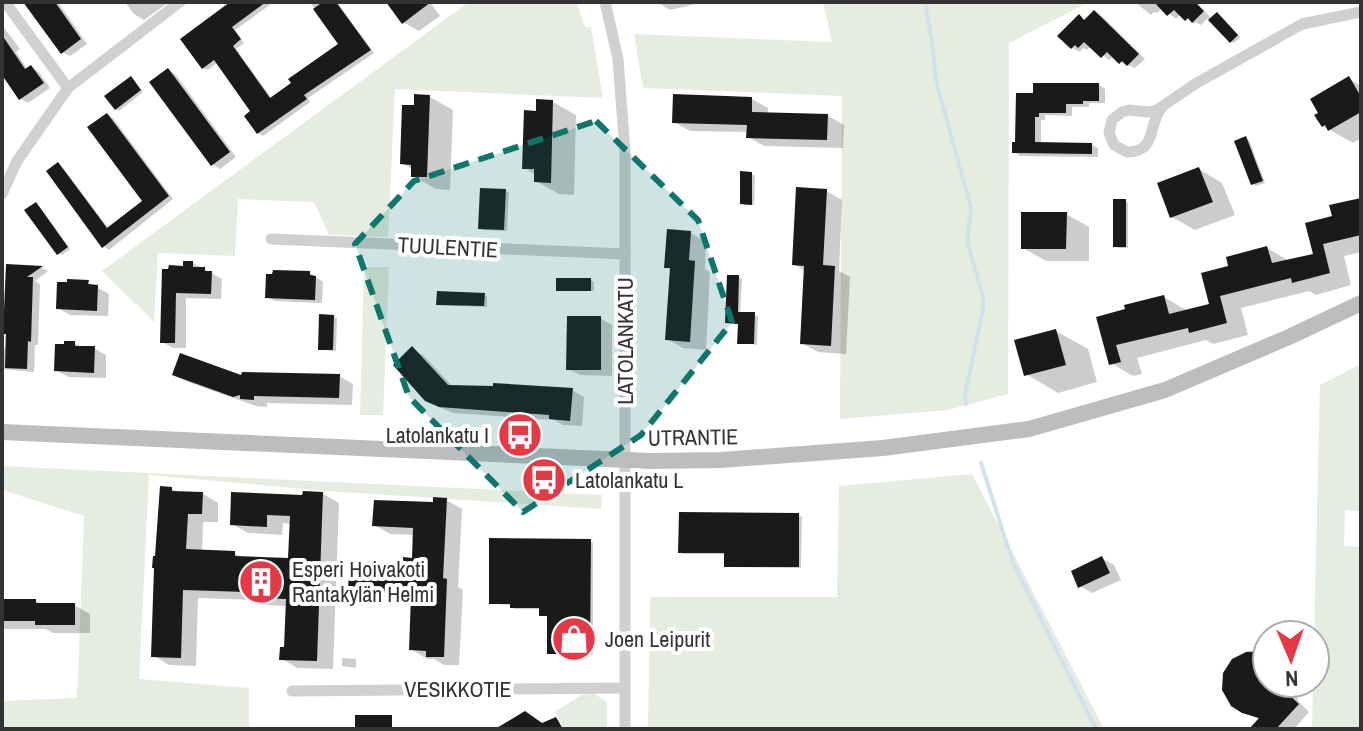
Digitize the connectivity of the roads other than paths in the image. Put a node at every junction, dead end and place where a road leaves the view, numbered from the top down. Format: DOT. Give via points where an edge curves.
graph roads {
  1 [pos="5,2"];
  2 [pos="180,2"];
  3 [pos="605,2"];
  4 [pos="1361,12"];
  5 [pos="68,88"];
  6 [pos="1162,107"];
  7 [pos="1136,111"];
  8 [pos="1152,131"];
  9 [pos="2,160"];
  10 [pos="17,161"];
  11 [pos="2,194"];
  12 [pos="271,239"];
  13 [pos="625,254"];
  14 [pos="1361,303"];
  15 [pos="2,432"];
  16 [pos="626,460"];
  17 [pos="625,688"];
  18 [pos="292,691"];
  19 [pos="625,729"];
  1 -- 5 [label="street"];
  2 -- 5 [label="street"];
  3 -- 13 [label="street, LATOLANKATU" via="623,103"];
  4 -- 6 [label="street" via="1302,24"];
  5 -- 10 [label="street"];
  6 -- 7 [label="street"];
  6 -- 8 [label="street"];
  7 -- 8 [label="street" via="1147,118"];
  7 -- 8 [label="street" via="1112,120 1109,133 1114,145 1134,152 1147,145"];
  9 -- 10 [label="street"];
  10 -- 11 [label="street"];
  12 -- 13 [label="street, TUULENTIE"];
  13 -- 16 [label="street, LATOLANKATU"];
  14 -- 16 [label="main road, UTRANTIE" via="1165,390 1029,429 883,448 721,460"];
  15 -- 16 [label="main road, UTRANTIE"];
  16 -- 17 [label="street, LATOLANKATU"];
  17 -- 18 [label="street, VESIKKOTIE"];
  17 -- 19 [label="street, LATOLANKATU"];
}
